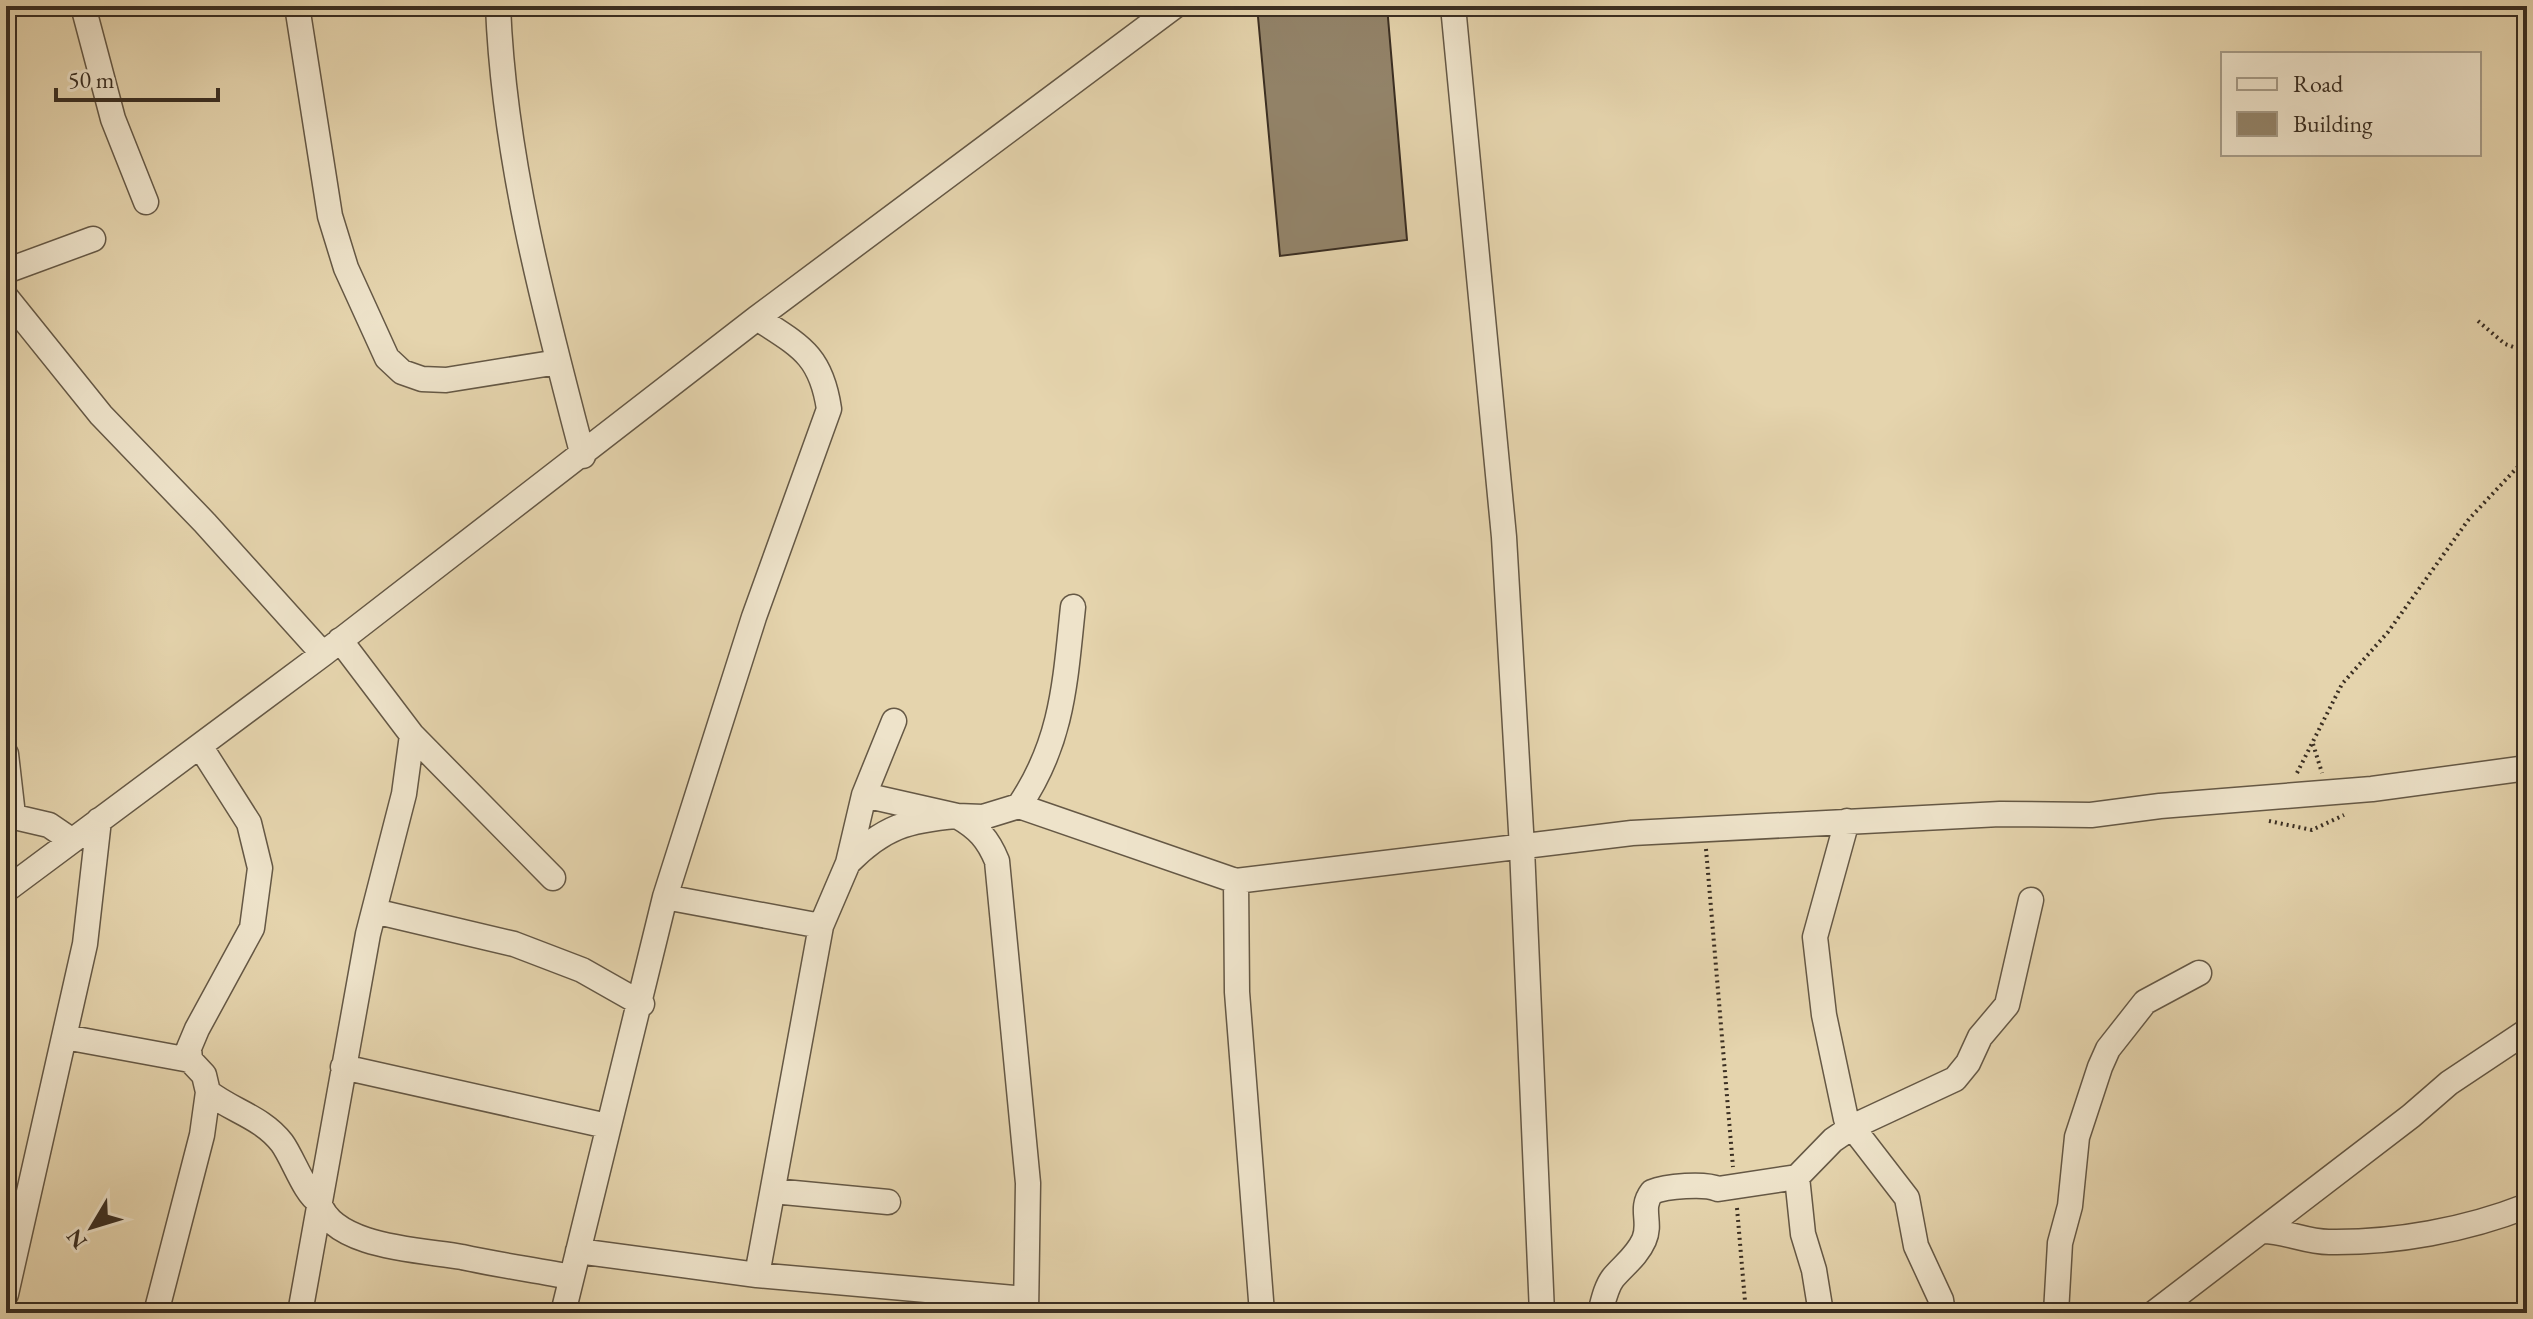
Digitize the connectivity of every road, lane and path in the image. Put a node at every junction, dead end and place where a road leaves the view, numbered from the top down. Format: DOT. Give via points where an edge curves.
graph roads {
  1 [pos="83,6"];
  2 [pos="297,6"];
  3 [pos="498,6"];
  4 [pos="1175,6"];
  5 [pos="1453,6"];
  6 [pos="146,202"];
  7 [pos="93,239"];
  8 [pos="6,271"];
  9 [pos="6,297"];
  10 [pos="757,318"];
  11 [pos="2478,321"];
  12 [pos="2527,352"];
  13 [pos="558,362"];
  14 [pos="583,456"];
  15 [pos="2527,457"];
  16 [pos="1073,607"];
  17 [pos="332,647"];
  18 [pos="894,721"];
  19 [pos="412,735"];
  20 [pos="2312,741"];
  21 [pos="200,746"];
  22 [pos="6,754"];
  23 [pos="2527,768"];
  24 [pos="2328,792"];
  25 [pos="864,795"];
  26 [pos="2286,795"];
  27 [pos="1019,806"];
  28 [pos="9,815"];
  29 [pos="957,816"];
  30 [pos="99,820"];
  31 [pos="1847,821"];
  32 [pos="1705,829"];
  33 [pos="71,840"];
  34 [pos="1522,848"];
  35 [pos="848,863"];
  36 [pos="553,878"];
  37 [pos="1236,881"];
  38 [pos="6,890"];
  39 [pos="665,897"];
  40 [pos="2031,900"];
  41 [pos="374,911"];
  42 [pos="821,926"];
  43 [pos="2199,973"];
  44 [pos="642,1004"];
  45 [pos="2527,1031"];
  46 [pos="65,1037"];
  47 [pos="190,1060"];
  48 [pos="343,1067"];
  49 [pos="208,1092"];
  50 [pos="607,1126"];
  51 [pos="1852,1127"];
  52 [pos="1734,1172"];
  53 [pos="1797,1177"];
  54 [pos="773,1191"];
  55 [pos="319,1202"];
  56 [pos="888,1202"];
  57 [pos="1736,1204"];
  58 [pos="2527,1206"];
  59 [pos="2263,1231"];
  60 [pos="578,1251"];
  61 [pos="757,1275"];
  62 [pos="571,1277"];
  63 [pos="6,1294"];
  64 [pos="1026,1306"];
  65 [pos="156,1313"];
  66 [pos="300,1313"];
  67 [pos="563,1313"];
  68 [pos="1262,1313"];
  69 [pos="1542,1313"];
  70 [pos="1600,1313"];
  71 [pos="1746,1313"];
  72 [pos="1821,1313"];
  73 [pos="1943,1313"];
  74 [pos="2056,1313"];
  75 [pos="2154,1313"];
  1 -- 6 [label="street" via="113,119"];
  2 -- 13 [label="street" via="330,216 346,268 387,358 402,372 434,379"];
  3 -- 13 [label="street" via="511,142"];
  4 -- 10 [label="street"];
  5 -- 34 [label="street" via="1504,537"];
  7 -- 8 [label="street"];
  9 -- 17 [label="street" via="101,415"];
  10 -- 14 [label="street"];
  10 -- 39 [label="street" via="816,361 829,409 754,617"];
  11 -- 12 [label="path" via="2505,344"];
  13 -- 14 [label="street"];
  14 -- 17 [label="street"];
  15 -- 20 [label="path" via="2469,519 2388,632 2342,684"];
  16 -- 27 [label="street" via="1060,722 1038,777"];
  17 -- 19 [label="street"];
  17 -- 21 [label="street"];
  18 -- 25 [label="street"];
  19 -- 36 [label="street"];
  19 -- 41 [label="street" via="404,794"];
  20 -- 24 [label="path"];
  20 -- 26 [label="path"];
  21 -- 30 [label="street"];
  21 -- 47 [label="street" via="249,823 260,868 252,928 197,1029"];
  22 -- 28 [label="street"];
  23 -- 24 [label="street"];
  24 -- 26 [label="street"];
  25 -- 29 [label="street"];
  25 -- 35 [label="street"];
  26 -- 31 [label="street" via="2091,815"];
  27 -- 29 [label="street" via="983,817"];
  27 -- 37 [label="street"];
  28 -- 33 [label="street" via="49,825"];
  29 -- 35 [label="street" via="896,826 869,841"];
  29 -- 64 [label="street" via="976,827 997,861 1028,1183"];
  30 -- 33 [label="street"];
  30 -- 46 [label="street" via="85,944"];
  31 -- 32 [label="street"];
  31 -- 51 [label="street" via="1815,937 1824,1015 1841,1101"];
  32 -- 34 [label="street"];
  32 -- 52 [label="path"];
  33 -- 38 [label="street"];
  34 -- 37 [label="street"];
  34 -- 69 [label="street"];
  35 -- 42 [label="street"];
  37 -- 68 [label="street" via="1237,992"];
  39 -- 42 [label="street"];
  39 -- 44 [label="street"];
  40 -- 51 [label="street" via="2007,1005 1980,1037 1968,1063 1955,1079"];
  41 -- 44 [label="street" via="514,944 582,970"];
  41 -- 48 [label="street"];
  42 -- 54 [label="street"];
  43 -- 74 [label="street" via="2152,995 2137,1009 2100,1067 2077,1137 2070,1206 2060,1243"];
  44 -- 50 [label="street"];
  45 -- 59 [label="street" via="2449,1083"];
  46 -- 47 [label="street"];
  46 -- 63 [label="street"];
  47 -- 49 [label="street" via="204,1075"];
  48 -- 50 [label="street"];
  48 -- 55 [label="street"];
  49 -- 55 [label="street" via="254,1117 277,1138"];
  49 -- 65 [label="street" via="202,1135"];
  50 -- 60 [label="street"];
  51 -- 53 [label="street"];
  51 -- 73 [label="street" via="1907,1198 1916,1246"];
  53 -- 70 [label="street" via="1718,1189 1671,1186 1652,1192 1643,1211 1644,1241 1611,1280"];
  53 -- 72 [label="street"];
  54 -- 56 [label="street"];
  54 -- 61 [label="street"];
  55 -- 62 [label="street" via="322,1213 346,1230 392,1247"];
  55 -- 66 [label="street"];
  57 -- 71 [label="path"];
  58 -- 59 [label="street" via="2442,1231 2371,1241 2309,1241"];
  59 -- 75 [label="street"];
  60 -- 61 [label="street"];
  60 -- 62 [label="street"];
  61 -- 64 [label="street"];
  62 -- 67 [label="street"];
}
